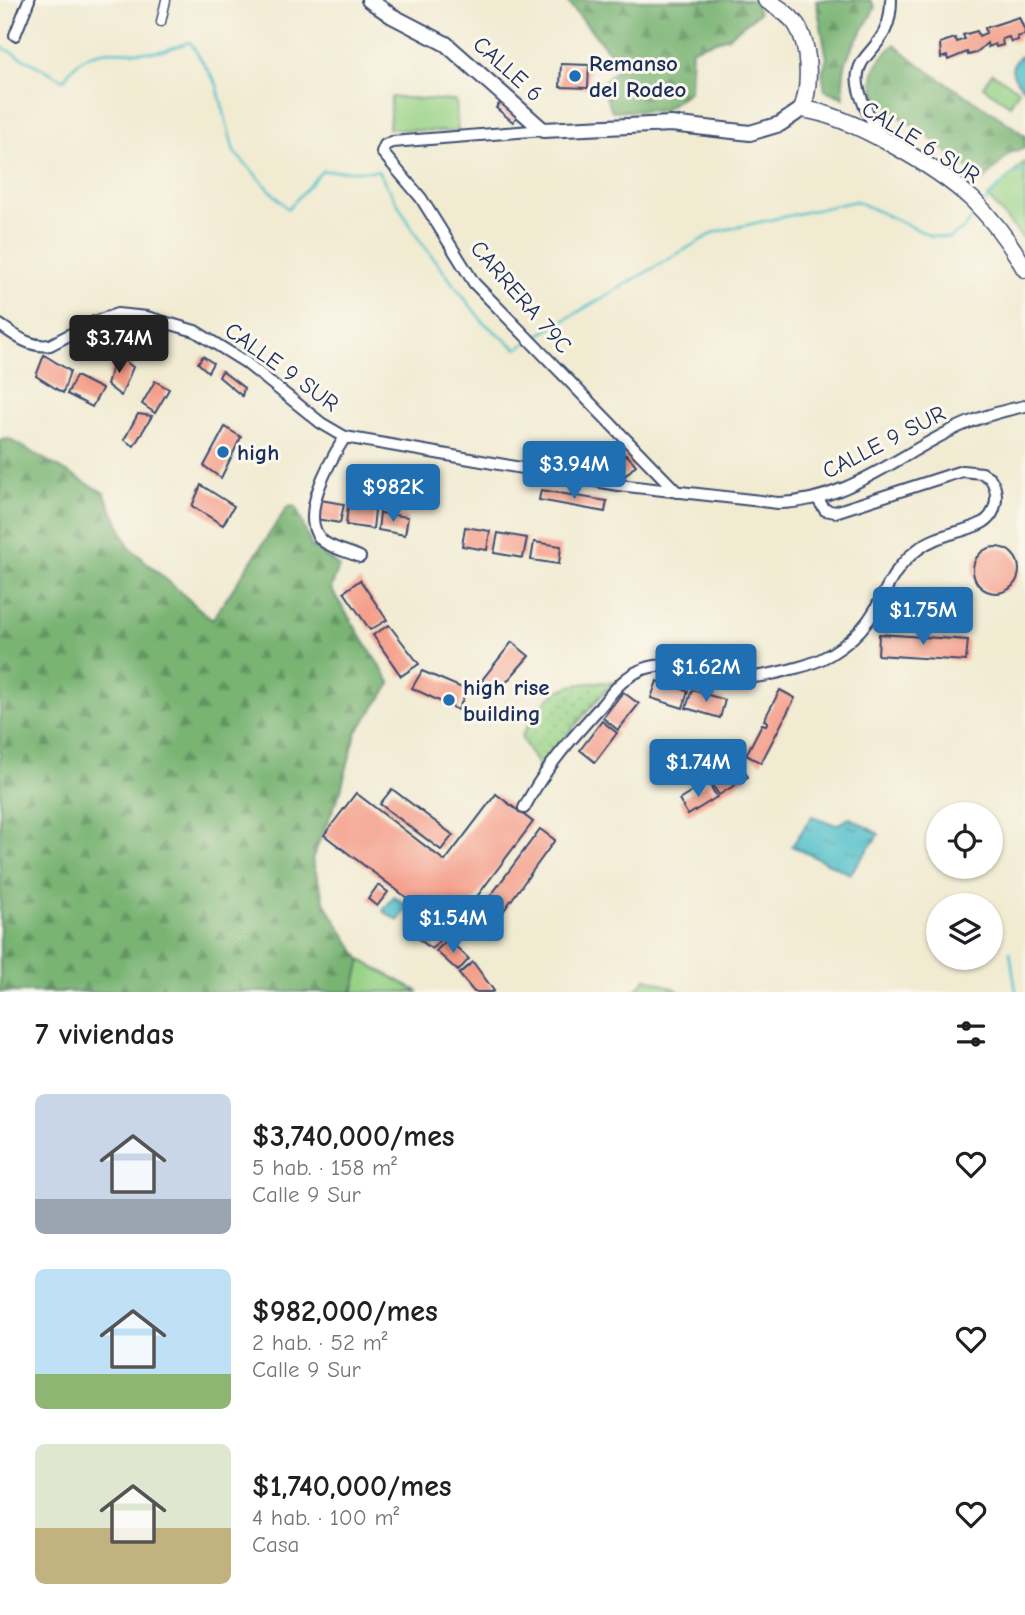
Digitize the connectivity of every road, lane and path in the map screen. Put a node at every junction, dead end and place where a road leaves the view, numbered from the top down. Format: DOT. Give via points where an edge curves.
graph roads {
  1 [pos="29,0"];
  2 [pos="166,0"];
  3 [pos="369,0"];
  4 [pos="766,0"];
  5 [pos="891,0"];
  6 [pos="161,22"];
  7 [pos="15,35"];
  8 [pos="802,109"];
  9 [pos="544,130"];
  10 [pos="884,141"];
  11 [pos="385,145"];
  12 [pos="1025,269"];
  13 [pos="0,325"];
  14 [pos="1025,406"];
  15 [pos="345,437"];
  16 [pos="649,465"];
  17 [pos="640,488"];
  18 [pos="677,492"];
  19 [pos="817,498"];
  20 [pos="360,557"];
  21 [pos="524,808"];
  1 -- 7 [label="street"];
  2 -- 6 [label="street"];
  3 -- 9 [label="street, CALLE 6" via="446,44"];
  4 -- 8 [label="main road" via="788,15 800,31 807,81"];
  5 -- 10 [label="street" via="887,27 862,59 856,80 863,107"];
  8 -- 9 [label="street, CALLE 6" via="780,124 740,134 671,124"];
  8 -- 10 [label="main road, CALLE 6 SUR" via="825,113"];
  9 -- 11 [label="street, CALLE 6"];
  10 -- 12 [label="main road, CALLE 6 SUR" via="981,208"];
  11 -- 16 [label="street, CARRERA 79C" via="382,156 421,198 474,283"];
  13 -- 15 [label="street, CALLE 9 SUR" via="40,346 117,314 195,331 245,362"];
  14 -- 19 [label="street, CALLE 9 SUR" via="953,429"];
  15 -- 17 [label="street, CALLE 9 SUR"];
  15 -- 20 [label="street, CALLE 9 SUR" via="319,485 314,523 324,542"];
  16 -- 17 [label="street" via="647,481"];
  16 -- 18 [label="street, CARRERA 79C"];
  17 -- 18 [label="street, CALLE 9 SUR"];
  18 -- 19 [label="street, CALLE 9 SUR" via="778,503"];
  19 -- 21 [label="street" via="825,510 835,512 968,470 987,476 996,494 992,512 982,523 937,537 911,554 891,576 875,611 856,636 831,653 801,667 762,676 741,677 680,665 648,667 625,679 559,752"];
}
